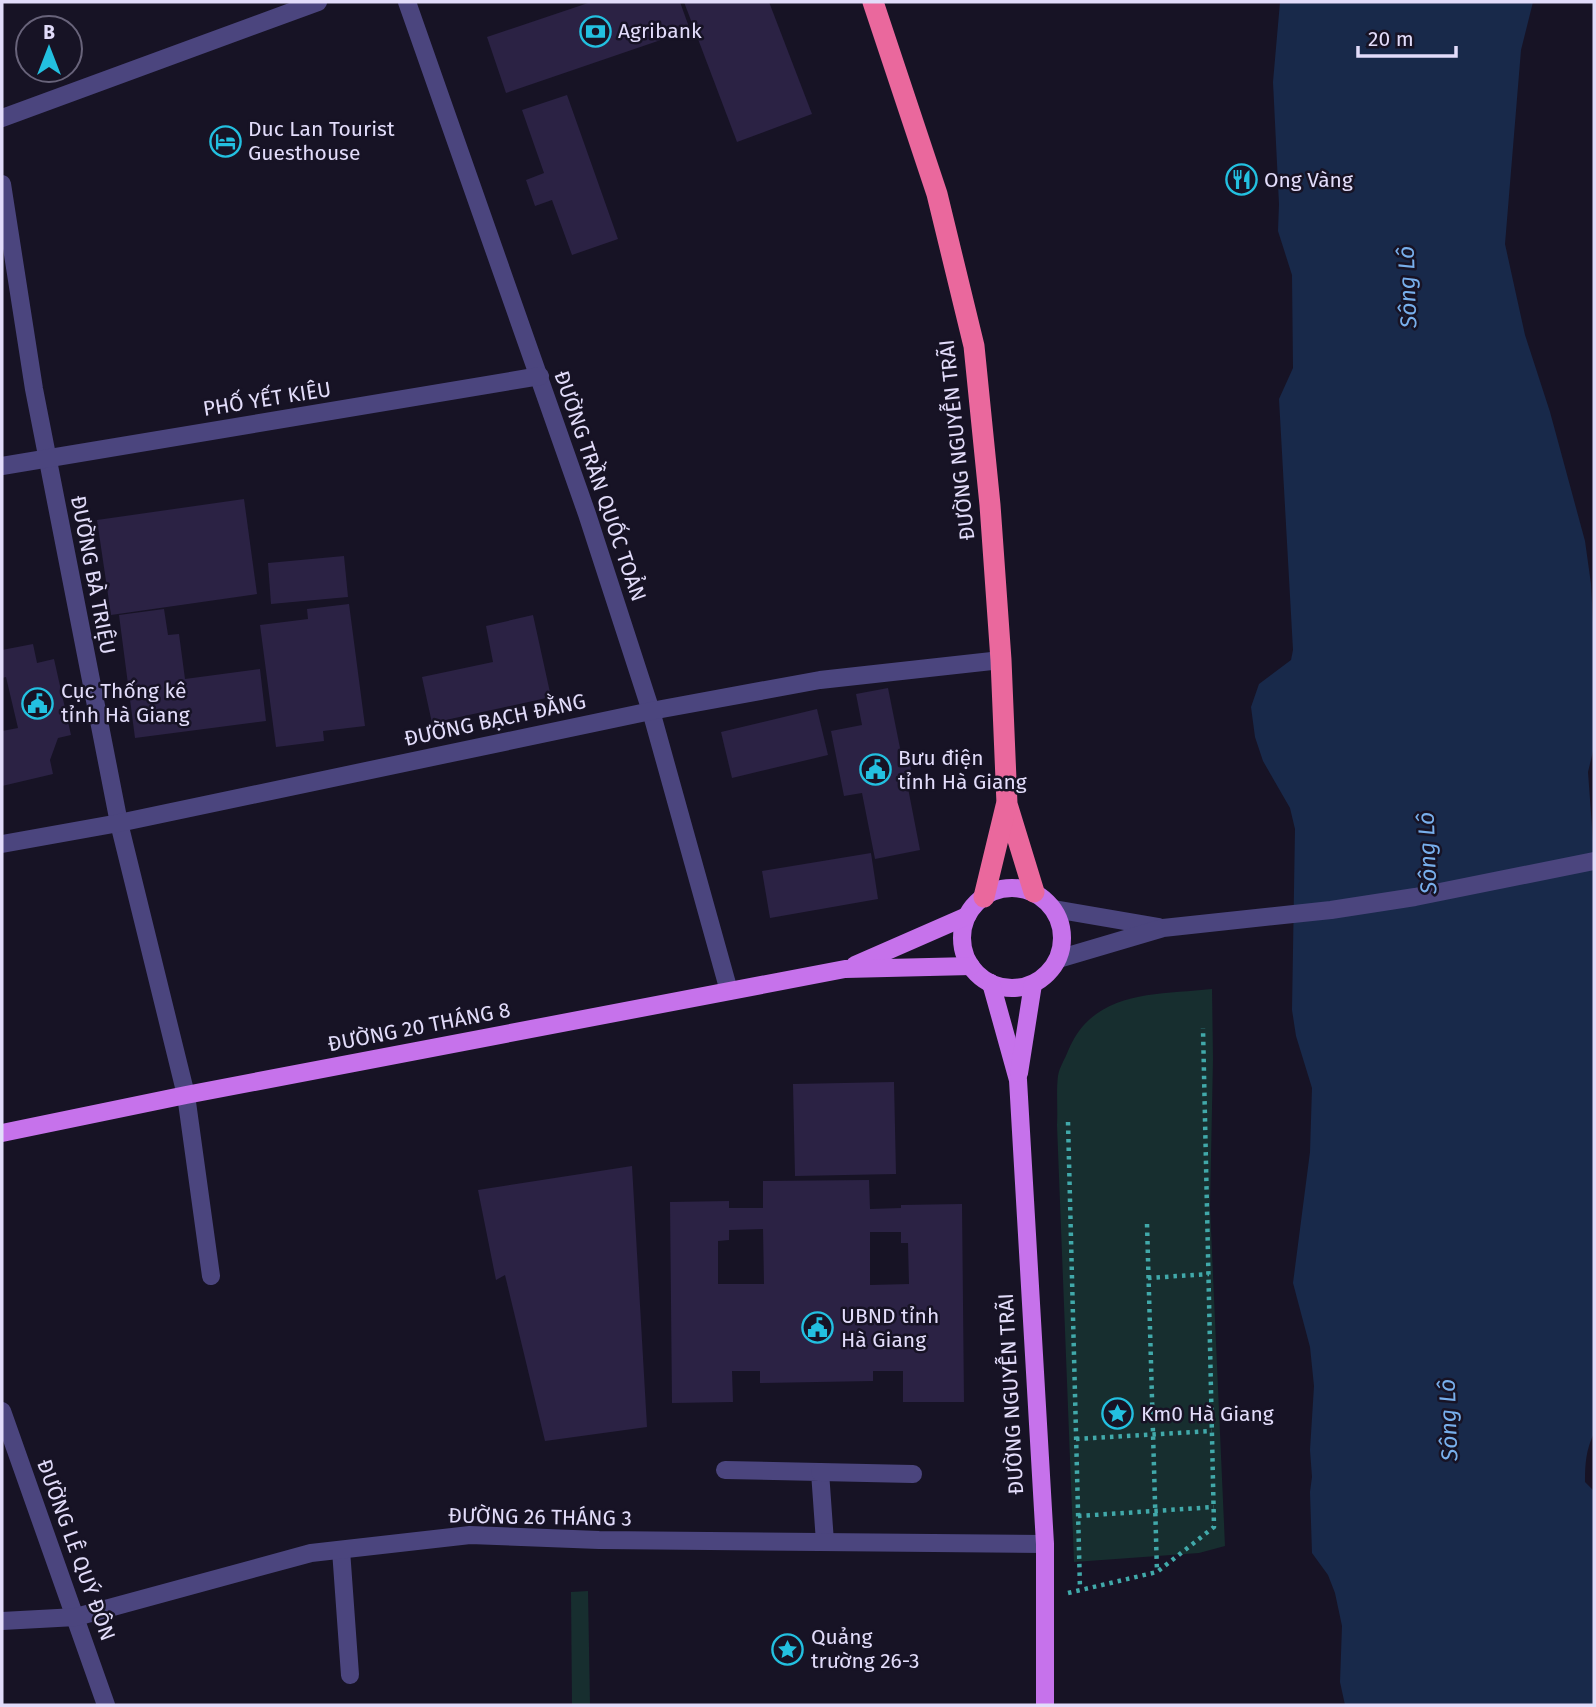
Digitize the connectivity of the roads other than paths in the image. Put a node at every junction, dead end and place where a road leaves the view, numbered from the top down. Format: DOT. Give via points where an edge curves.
graph roads {
  1 [pos="318,2"];
  2 [pos="407,2"];
  3 [pos="873,2"];
  4 [pos="2,118"];
  5 [pos="2,184"];
  6 [pos="540,376"];
  7 [pos="47,459"];
  8 [pos="2,466"];
  9 [pos="1001,660"];
  10 [pos="651,710"];
  11 [pos="1007,804"];
  12 [pos="119,823"];
  13 [pos="2,845"];
  14 [pos="1594,861"];
  15 [pos="1034,892"];
  16 [pos="984,897"];
  17 [pos="1054,909"];
  18 [pos="967,916"];
  19 [pos="1163,928"];
  20 [pos="1058,959"];
  21 [pos="971,966"];
  22 [pos="845,969"];
  23 [pos="991,983"];
  24 [pos="1033,984"];
  25 [pos="729,991"];
  26 [pos="1018,1080"];
  27 [pos="186,1095"];
  28 [pos="2,1133"];
  29 [pos="211,1276"];
  30 [pos="2,1411"];
  31 [pos="7,1443"];
  32 [pos="725,1470"];
  33 [pos="820,1472"];
  34 [pos="912,1475"];
  35 [pos="825,1542"];
  36 [pos="1045,1544"];
  37 [pos="341,1550"];
  38 [pos="76,1617"];
  39 [pos="2,1620"];
  40 [pos="350,1675"];
  41 [pos="106,1705"];
  42 [pos="1045,1705"];
  1 -- 4 [label="street"];
  2 -- 6 [label="street, ĐƯỜNG TRẦN QUỐC TOẢN"];
  3 -- 9 [label="highway, ĐƯỜNG NGUYỄN TRÃI" via="937,194 974,346"];
  5 -- 7 [label="street, ĐƯỜNG BÀ TRIỆU"];
  6 -- 7 [label="street, PHỐ YẾT KIÊU"];
  6 -- 10 [label="street, ĐƯỜNG TRẦN QUỐC TOẢN"];
  7 -- 8 [label="street, PHỐ YẾT KIÊU"];
  7 -- 12 [label="street, ĐƯỜNG BÀ TRIỆU"];
  9 -- 10 [label="street, ĐƯỜNG BẠCH ĐẰNG" via="820,680"];
  9 -- 11 [label="highway, ĐƯỜNG NGUYỄN TRÃI"];
  10 -- 12 [label="street, ĐƯỜNG BẠCH ĐẰNG"];
  10 -- 25 [label="street, ĐƯỜNG TRẦN QUỐC TOẢN"];
  11 -- 15 [label="highway, ĐƯỜNG NGUYỄN TRÃI"];
  11 -- 16 [label="highway, ĐƯỜNG NGUYỄN TRÃI"];
  12 -- 13 [label="street, ĐƯỜNG BẠCH ĐẰNG"];
  12 -- 27 [label="street, ĐƯỜNG BÀ TRIỆU"];
  14 -- 19 [label="street" via="1379,903"];
  15 -- 16 [label="main road" via="1008,887"];
  15 -- 17 [label="main road"];
  16 -- 18 [label="main road"];
  17 -- 19 [label="street"];
  17 -- 20 [label="main road" via="1063,933"];
  18 -- 21 [label="main road" via="962,942"];
  18 -- 22 [label="main road, ĐƯỜNG 20 THÁNG 8"];
  19 -- 20 [label="street"];
  20 -- 24 [label="main road"];
  21 -- 22 [label="main road, ĐƯỜNG 20 THÁNG 8"];
  21 -- 23 [label="main road"];
  22 -- 25 [label="main road, ĐƯỜNG 20 THÁNG 8"];
  23 -- 24 [label="main road" via="1019,988"];
  23 -- 26 [label="main road, ĐƯỜNG NGUYỄN TRÃI"];
  24 -- 26 [label="main road, ĐƯỜNG NGUYỄN TRÃI"];
  25 -- 27 [label="main road, ĐƯỜNG 20 THÁNG 8"];
  26 -- 36 [label="main road, ĐƯỜNG NGUYỄN TRÃI"];
  27 -- 28 [label="main road, ĐƯỜNG 20 THÁNG 8"];
  27 -- 29 [label="street, ĐƯỜNG BÀ TRIỆU"];
  30 -- 31 [label="street, ĐƯỜNG LÊ QUÝ ĐÔN"];
  31 -- 38 [label="street, ĐƯỜNG LÊ QUÝ ĐÔN"];
  32 -- 33 [label="street"];
  33 -- 34 [label="street"];
  33 -- 35 [label="street"];
  35 -- 36 [label="street, ĐƯỜNG 26 THÁNG 3"];
  35 -- 37 [label="street, ĐƯỜNG 26 THÁNG 3" via="470,1535"];
  36 -- 42 [label="main road, ĐƯỜNG NGUYỄN TRÃI"];
  37 -- 38 [label="street, ĐƯỜNG 26 THÁNG 3" via="311,1553"];
  37 -- 40 [label="street"];
  38 -- 39 [label="street, ĐƯỜNG 26 THÁNG 3"];
  38 -- 41 [label="street, ĐƯỜNG LÊ QUÝ ĐÔN"];
}
